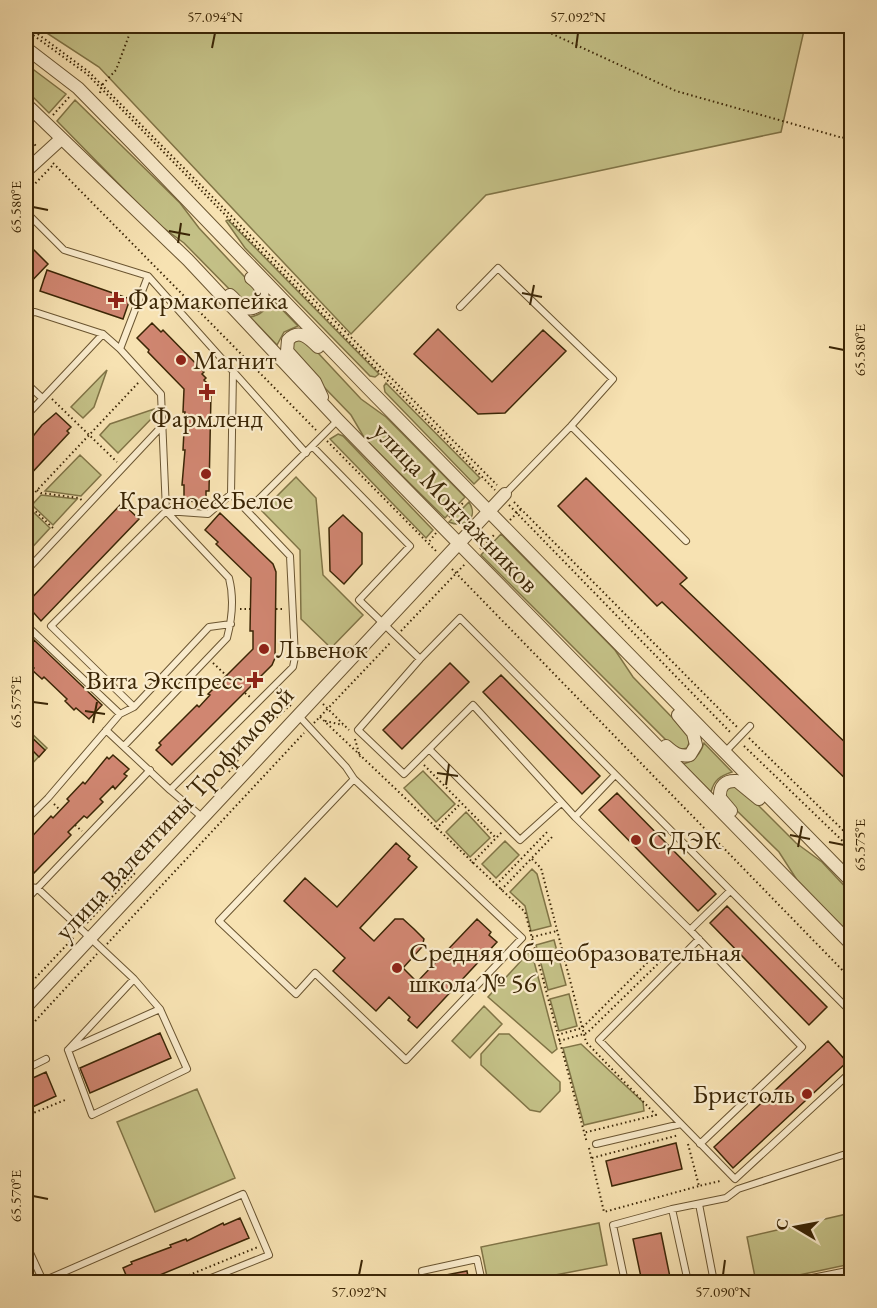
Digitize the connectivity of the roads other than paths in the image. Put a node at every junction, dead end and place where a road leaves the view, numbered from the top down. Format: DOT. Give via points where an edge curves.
graph roads {
  1 [pos="26,48"];
  2 [pos="26,104"];
  3 [pos="61,139"];
  4 [pos="26,171"];
  5 [pos="26,223"];
  6 [pos="209,223"];
  7 [pos="188,260"];
  8 [pos="148,276"];
  9 [pos="460,307"];
  10 [pos="26,314"];
  11 [pos="103,334"];
  12 [pos="120,349"];
  13 [pos="233,371"];
  14 [pos="26,383"];
  15 [pos="365,385"];
  16 [pos="44,396"];
  17 [pos="327,408"];
  18 [pos="26,416"];
  19 [pos="338,420"];
  20 [pos="162,426"];
  21 [pos="571,426"];
  22 [pos="313,447"];
  23 [pos="306,453"];
  24 [pos="231,494"];
  25 [pos="504,496"];
  26 [pos="248,510"];
  27 [pos="166,511"];
  28 [pos="490,511"];
  29 [pos="686,541"];
  30 [pos="458,543"];
  31 [pos="26,571"];
  32 [pos="231,624"];
  33 [pos="383,624"];
  34 [pos="26,625"];
  35 [pos="420,659"];
  36 [pos="634,659"];
  37 [pos="134,707"];
  38 [pos="619,707"];
  39 [pos="120,714"];
  40 [pos="298,715"];
  41 [pos="750,726"];
  42 [pos="106,730"];
  43 [pos="124,746"];
  44 [pos="429,749"];
  45 [pos="725,753"];
  46 [pos="150,770"];
  47 [pos="615,775"];
  48 [pos="354,779"];
  49 [pos="170,790"];
  50 [pos="561,803"];
  51 [pos="202,817"];
  52 [pos="574,817"];
  53 [pos="26,820"];
  54 [pos="807,837"];
  55 [pos="775,867"];
  56 [pos="852,882"];
  57 [pos="26,883"];
  58 [pos="37,888"];
  59 [pos="730,891"];
  60 [pos="26,900"];
  61 [pos="690,930"];
  62 [pos="90,939"];
  63 [pos="699,939"];
  64 [pos="852,945"];
  65 [pos="134,979"];
  66 [pos="26,1008"];
  67 [pos="160,1009"];
  68 [pos="852,1013"];
  69 [pos="68,1050"];
  70 [pos="46,1059"];
  71 [pos="26,1069"];
  72 [pos="852,1071"];
  73 [pos="681,1124"];
  74 [pos="596,1144"];
  75 [pos="700,1144"];
  76 [pos="852,1152"];
  77 [pos="735,1179"];
  78 [pos="738,1189"];
  79 [pos="699,1204"];
  80 [pos="672,1209"];
  81 [pos="26,1244"];
  82 [pos="852,1270"];
  83 [pos="42,1282"];
  84 [pos="201,1282"];
  85 [pos="424,1282"];
  86 [pos="482,1282"];
  87 [pos="625,1282"];
  88 [pos="688,1282"];
  89 [pos="714,1282"];
  90 [pos="792,1282"];
  1 -- 6 [label="street, улица Монтажников" via="78,88"];
  2 -- 3 [label="street, улица Монтажников"];
  3 -- 4 [label="street" via="40,149"];
  3 -- 7 [label="street, улица Монтажников"];
  5 -- 8 [label="lane" via="31,218 64,250"];
  6 -- 7 [label="street" via="223,246 260,287 260,304 252,309 241,306 209,274"];
  6 -- 15 [label="street, улица Монтажников"];
  7 -- 17 [label="street, улица Монтажников"];
  8 -- 12 [label="lane"];
  8 -- 13 [label="lane"];
  9 -- 21 [label="lane" via="498,268 613,379"];
  10 -- 11 [label="lane" via="35,312"];
  11 -- 12 [label="lane"];
  11 -- 16 [label="lane"];
  12 -- 20 [label="lane" via="161,394"];
  13 -- 23 [label="lane"];
  13 -- 24 [label="lane"];
  14 -- 16 [label="lane"];
  15 -- 17 [label="street" via="344,372 308,337 292,336 287,351 315,382"];
  15 -- 28 [label="street, улица Монтажников"];
  16 -- 18 [label="lane"];
  17 -- 19 [label="street, улица Монтажников"];
  19 -- 22 [label="lane"];
  19 -- 30 [label="street, улица Монтажников"];
  20 -- 27 [label="lane"];
  20 -- 31 [label="lane"];
  21 -- 25 [label="lane"];
  21 -- 29 [label="lane"];
  22 -- 23 [label="lane"];
  22 -- 33 [label="lane" via="410,546 359,600"];
  23 -- 26 [label="lane"];
  24 -- 26 [label="lane"];
  24 -- 27 [label="lane" via="208,514"];
  25 -- 28 [label="street, улица Валентины Трофимовой"];
  26 -- 49 [label="lane" via="290,556 293,667"];
  27 -- 32 [label="lane" via="229,578"];
  27 -- 37 [label="lane" via="51,626"];
  28 -- 30 [label="street, улица Валентины Трофимовой"];
  28 -- 36 [label="street, улица Монтажников"];
  30 -- 33 [label="street, улица Валентины Трофимовой"];
  30 -- 38 [label="street, улица Монтажников"];
  32 -- 37 [label="lane" via="209,627"];
  32 -- 43 [label="lane" via="227,638"];
  33 -- 35 [label="lane"];
  33 -- 40 [label="street, улица Валентины Трофимовой"];
  34 -- 39 [label="lane"];
  35 -- 44 [label="lane" via="358,730 404,774"];
  35 -- 47 [label="lane" via="460,618"];
  36 -- 38 [label="street" via="653,688 693,733 694,751 684,756 673,753"];
  36 -- 45 [label="street, улица Монтажников"];
  37 -- 39 [label="lane"];
  38 -- 55 [label="street, улица Монтажников"];
  39 -- 42 [label="lane"];
  40 -- 48 [label="lane"];
  40 -- 51 [label="street, улица Валентины Трофимовой"];
  41 -- 45 [label="lane"];
  42 -- 43 [label="lane"];
  42 -- 53 [label="lane"];
  43 -- 46 [label="lane"];
  44 -- 50 [label="lane" via="520,840"];
  44 -- 50 [label="lane" via="473,705"];
  45 -- 54 [label="street, улица Монтажников"];
  46 -- 49 [label="lane"];
  46 -- 58 [label="lane"];
  47 -- 52 [label="lane"];
  47 -- 59 [label="lane"];
  48 -- 48 [label="lane" via="219,921 296,994 315,974 406,1060 522,938"];
  49 -- 51 [label="lane"];
  50 -- 52 [label="lane"];
  51 -- 62 [label="street, улица Валентины Трофимовой"];
  52 -- 61 [label="lane"];
  54 -- 55 [label="street" via="783,822 743,783 726,782 720,798 764,845"];
  54 -- 56 [label="street, улица Монтажников"];
  55 -- 64 [label="street, улица Монтажников"];
  57 -- 58 [label="lane"];
  58 -- 60 [label="lane"];
  58 -- 62 [label="lane"];
  59 -- 61 [label="lane"];
  59 -- 68 [label="lane"];
  61 -- 63 [label="lane"];
  62 -- 65 [label="lane"];
  62 -- 66 [label="street, улица Валентины Трофимовой"];
  63 -- 73 [label="lane" via="599,1040"];
  63 -- 75 [label="lane" via="802,1047"];
  65 -- 67 [label="lane"];
  65 -- 69 [label="lane"];
  67 -- 69 [label="lane"];
  67 -- 69 [label="lane" via="187,1069 92,1115"];
  70 -- 71 [label="lane"];
  72 -- 77 [label="lane"];
  73 -- 74 [label="lane"];
  73 -- 75 [label="lane"];
  75 -- 77 [label="lane"];
  76 -- 78 [label="lane"];
  77 -- 78 [label="lane"];
  78 -- 79 [label="lane" via="726,1198"];
  79 -- 80 [label="lane"];
  79 -- 89 [label="lane"];
  80 -- 87 [label="lane" via="613,1225"];
  80 -- 88 [label="lane"];
  81 -- 83 [label="lane"];
  82 -- 90 [label="lane"];
  83 -- 84 [label="lane" via="243,1194 269,1255"];
  85 -- 86 [label="lane" via="422,1271 477,1260"];
}
